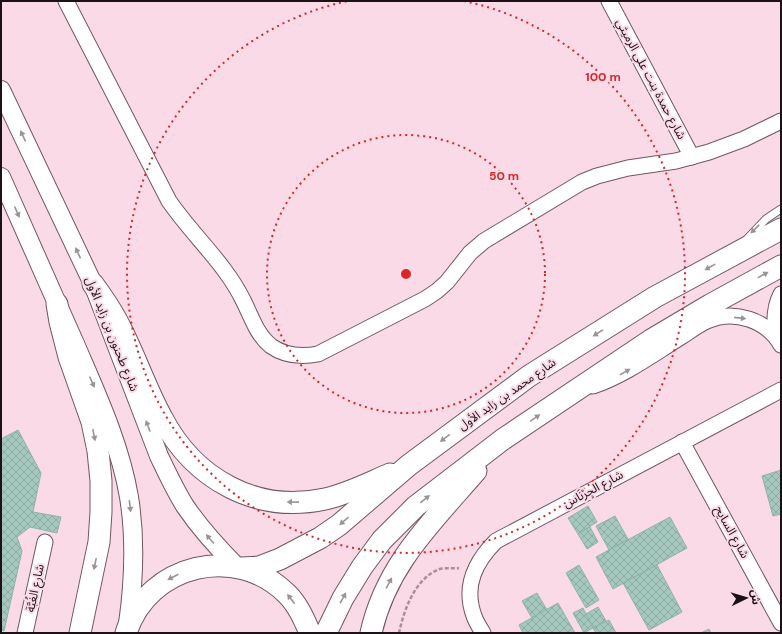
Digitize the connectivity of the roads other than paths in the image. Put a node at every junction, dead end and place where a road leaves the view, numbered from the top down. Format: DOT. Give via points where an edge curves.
graph roads {
  1 [pos="66,1"];
  2 [pos="609,1"];
  3 [pos="1,90"];
  4 [pos="781,121"];
  5 [pos="692,157"];
  6 [pos="1,177"];
  7 [pos="781,209"];
  8 [pos="781,229"];
  9 [pos="734,254"];
  10 [pos="781,266"];
  11 [pos="93,284"];
  12 [pos="781,294"];
  13 [pos="57,304"];
  14 [pos="778,341"];
  15 [pos="781,390"];
  16 [pos="576,391"];
  17 [pos="502,440"];
  18 [pos="682,442"];
  19 [pos="409,465"];
  20 [pos="44,542"];
  21 [pos="240,568"];
  22 [pos="781,623"];
  23 [pos="127,629"];
  24 [pos="25,633"];
  25 [pos="80,633"];
  26 [pos="310,633"];
  27 [pos="326,633"];
  28 [pos="371,633"];
  29 [pos="482,633"];
  1 -- 5 [label="street" via="169,202 222,266 262,338 282,352 294,356 318,354 425,299 447,282 470,253 484,241 582,182 613,171"];
  2 -- 5 [label="street, شارع حمدة بنت علي الرميثي"];
  11 -- 3 [label="street, شارع طحنون بن زايد الأول, one-way"];
  4 -- 5 [label="street" via="744,140"];
  6 -- 13 [label="street, one-way"];
  7 -- 9 [label="lane, one-way" via="761,224"];
  8 -- 9 [label="main road, شارع محمد بن زايد الأول"];
  9 -- 19 [label="main road, شارع محمد بن زايد الأول, one-way" via="655,297 529,376"];
  16 -- 10 [label="main road, one-way" via="651,340"];
  19 -- 11 [label="main road, one-way" via="348,492 326,499 303,502 280,502 258,498 236,491 216,480 182,449 162,418 123,333"];
  21 -- 11 [label="street, شارع طحنون بن زايد الأول, one-way" via="201,527 171,481"];
  12 -- 14 [label="street" via="774,322"];
  13 -- 23 [label="street, one-way" via="113,435 129,497 134,561 133,593"];
  13 -- 25 [label="main road, one-way" via="70,357 92,422 101,481 99,542"];
  16 -- 14 [label="street, one-way" via="628,371 707,321 725,316 744,317 762,324"];
  15 -- 18 [label="street, شارع الجِرْنَاس"];
  17 -- 16 [label="main road, one-way"];
  27 -- 17 [label="main road, one-way" via="343,598 382,540 416,506"];
  28 -- 17 [label="main road, one-way" via="384,592 416,539"];
  18 -- 22 [label="street, شارع السايح"];
  18 -- 29 [label="street, شارع الجِرْنَاس" via="496,541 484,552 475,567 470,601"];
  19 -- 21 [label="main road, شارع محمد بن زايد الأول, one-way" via="320,538 259,567"];
  20 -- 24 [label="street, شارع الغُبَّة"];
  21 -- 23 [label="main road, one-way" via="215,565 193,568 172,576 154,589 139,606"];
  26 -- 21 [label="main road, one-way" via="303,615 287,594 266,578"];
}
